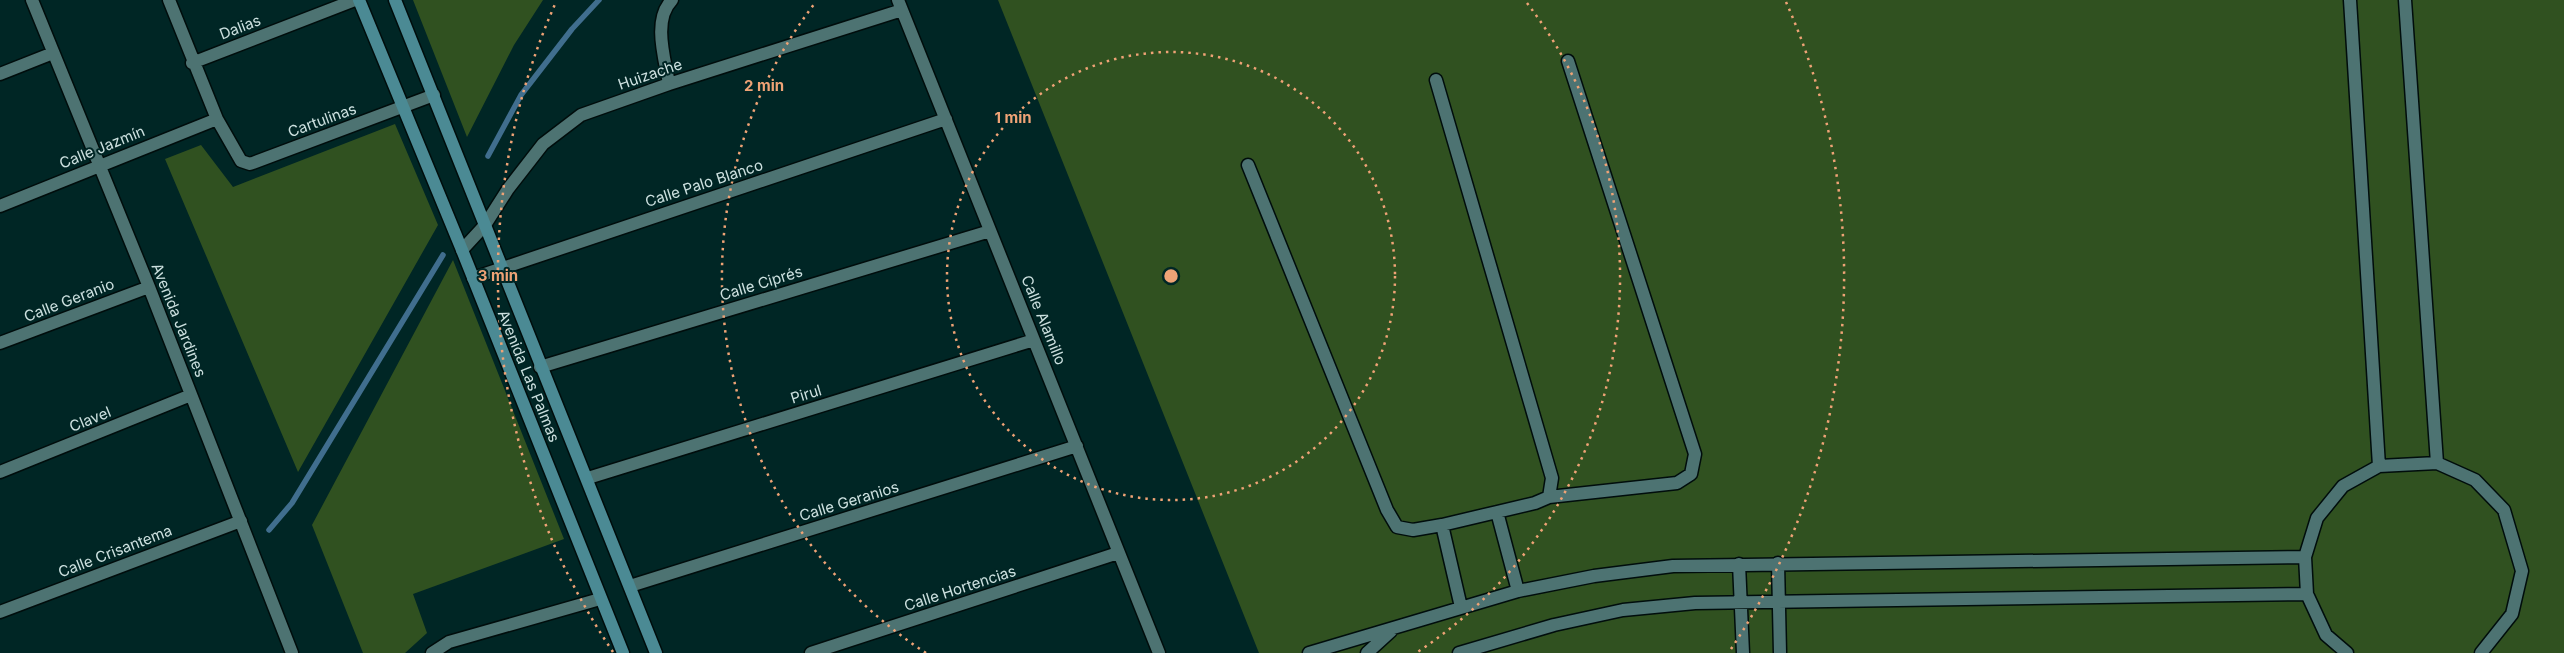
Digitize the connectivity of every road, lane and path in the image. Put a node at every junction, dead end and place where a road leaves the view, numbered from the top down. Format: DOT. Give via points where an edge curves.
graph roads {
  1 [pos="32,0"];
  2 [pos="169,0"];
  3 [pos="357,0"];
  4 [pos="395,0"];
  5 [pos="672,0"];
  6 [pos="2350,0"];
  7 [pos="2405,0"];
  8 [pos="900,5"];
  9 [pos="54,54"];
  10 [pos="1568,61"];
  11 [pos="192,63"];
  12 [pos="0,74"];
  13 [pos="1436,80"];
  14 [pos="669,84"];
  15 [pos="434,95"];
  16 [pos="404,107"];
  17 [pos="217,119"];
  18 [pos="946,119"];
  19 [pos="100,165"];
  20 [pos="1248,165"];
  21 [pos="0,206"];
  22 [pos="485,225"];
  23 [pos="990,231"];
  24 [pos="462,250"];
  25 [pos="502,267"];
  26 [pos="473,278"];
  27 [pos="149,287"];
  28 [pos="1034,340"];
  29 [pos="0,343"];
  30 [pos="540,367"];
  31 [pos="191,395"];
  32 [pos="1077,446"];
  33 [pos="2437,463"];
  34 [pos="2379,466"];
  35 [pos="0,472"];
  36 [pos="588,478"];
  37 [pos="1549,497"];
  38 [pos="1497,512"];
  39 [pos="241,521"];
  40 [pos="1442,524"];
  41 [pos="1118,553"];
  42 [pos="2305,557"];
  43 [pos="1778,563"];
  44 [pos="1739,564"];
  45 [pos="630,586"];
  46 [pos="1518,591"];
  47 [pos="2307,594"];
  48 [pos="600,598"];
  49 [pos="1740,602"];
  50 [pos="1778,602"];
  51 [pos="1461,607"];
  52 [pos="0,612"];
  53 [pos="1393,629"];
  54 [pos="292,653"];
  55 [pos="432,653"];
  56 [pos="623,653"];
  57 [pos="656,653"];
  58 [pos="811,653"];
  59 [pos="1158,653"];
  60 [pos="1309,653"];
  61 [pos="1367,653"];
  62 [pos="1459,653"];
  63 [pos="1743,653"];
  64 [pos="1780,653"];
  65 [pos="2347,653"];
  66 [pos="2481,653"];
  1 -- 9 [label="street, Avenida Jardines"];
  2 -- 11 [label="street"];
  3 -- 11 [label="street, Dalias"];
  3 -- 16 [label="street, Avenida Las Palmas"];
  4 -- 15 [label="street, Avenida Las Palmas"];
  5 -- 14 [label="street" via="661,25"];
  6 -- 34 [label="street"];
  7 -- 33 [label="street"];
  8 -- 14 [label="street, Huizache"];
  8 -- 18 [label="street, Calle Alamillo"];
  9 -- 12 [label="street"];
  9 -- 19 [label="street, Avenida Jardines"];
  10 -- 37 [label="street" via="1695,454 1691,474 1677,483"];
  11 -- 17 [label="street"];
  13 -- 37 [label="street" via="1552,478"];
  14 -- 22 [label="street, Huizache" via="581,115 543,144"];
  15 -- 16 [label="street, Cartulinas"];
  15 -- 22 [label="street, Avenida Las Palmas"];
  16 -- 17 [label="street, Cartulinas" via="250,164 241,161"];
  16 -- 24 [label="street, Avenida Las Palmas"];
  17 -- 19 [label="street, Calle Jazmín"];
  18 -- 23 [label="street, Calle Alamillo"];
  18 -- 25 [label="street, Calle Palo Blanco"];
  19 -- 21 [label="street, Calle Jazmín"];
  19 -- 27 [label="street, Avenida Jardines"];
  20 -- 40 [label="street" via="1396,527 1413,530"];
  22 -- 24 [label="street, Huizache"];
  22 -- 25 [label="street, Avenida Las Palmas"];
  23 -- 28 [label="street, Calle Alamillo"];
  23 -- 30 [label="street, Calle Ciprés"];
  24 -- 26 [label="street, Avenida Las Palmas"];
  25 -- 26 [label="street, Calle Palo Blanco"];
  25 -- 30 [label="street, Avenida Las Palmas"];
  26 -- 48 [label="street, Avenida Las Palmas"];
  27 -- 29 [label="street, Calle Geranio"];
  27 -- 31 [label="street, Avenida Jardines"];
  28 -- 32 [label="street, Calle Alamillo"];
  28 -- 36 [label="street, Pirul"];
  30 -- 36 [label="street, Avenida Las Palmas"];
  31 -- 35 [label="street, Clavel"];
  31 -- 39 [label="street, Avenida Jardines"];
  32 -- 41 [label="street, Calle Alamillo"];
  32 -- 45 [label="street, Calle Geranios"];
  33 -- 34 [label="street"];
  33 -- 66 [label="street" via="2475,480 2504,510 2522,571 2512,614"];
  34 -- 42 [label="street" via="2343,486 2317,518"];
  36 -- 45 [label="street, Avenida Las Palmas"];
  37 -- 38 [label="street" via="1535,504"];
  38 -- 40 [label="street"];
  38 -- 46 [label="street"];
  39 -- 52 [label="street, Calle Crisantema"];
  39 -- 54 [label="street, Avenida Jardines"];
  40 -- 51 [label="street"];
  41 -- 58 [label="street, Calle Hortencias"];
  41 -- 59 [label="street, Calle Alamillo"];
  42 -- 43 [label="street"];
  42 -- 47 [label="street"];
  43 -- 44 [label="street"];
  43 -- 50 [label="street"];
  44 -- 46 [label="street" via="1672,566 1594,576"];
  44 -- 49 [label="street"];
  45 -- 57 [label="street, Avenida Las Palmas"];
  46 -- 51 [label="street"];
  47 -- 50 [label="street"];
  47 -- 65 [label="street" via="2326,635"];
  48 -- 55 [label="street" via="449,642"];
  48 -- 56 [label="street, Avenida Las Palmas"];
  49 -- 50 [label="street"];
  49 -- 62 [label="street" via="1623,610 1554,625"];
  49 -- 63 [label="street"];
  50 -- 64 [label="street"];
  51 -- 53 [label="street"];
  53 -- 60 [label="street"];
  53 -- 61 [label="street"];
}
